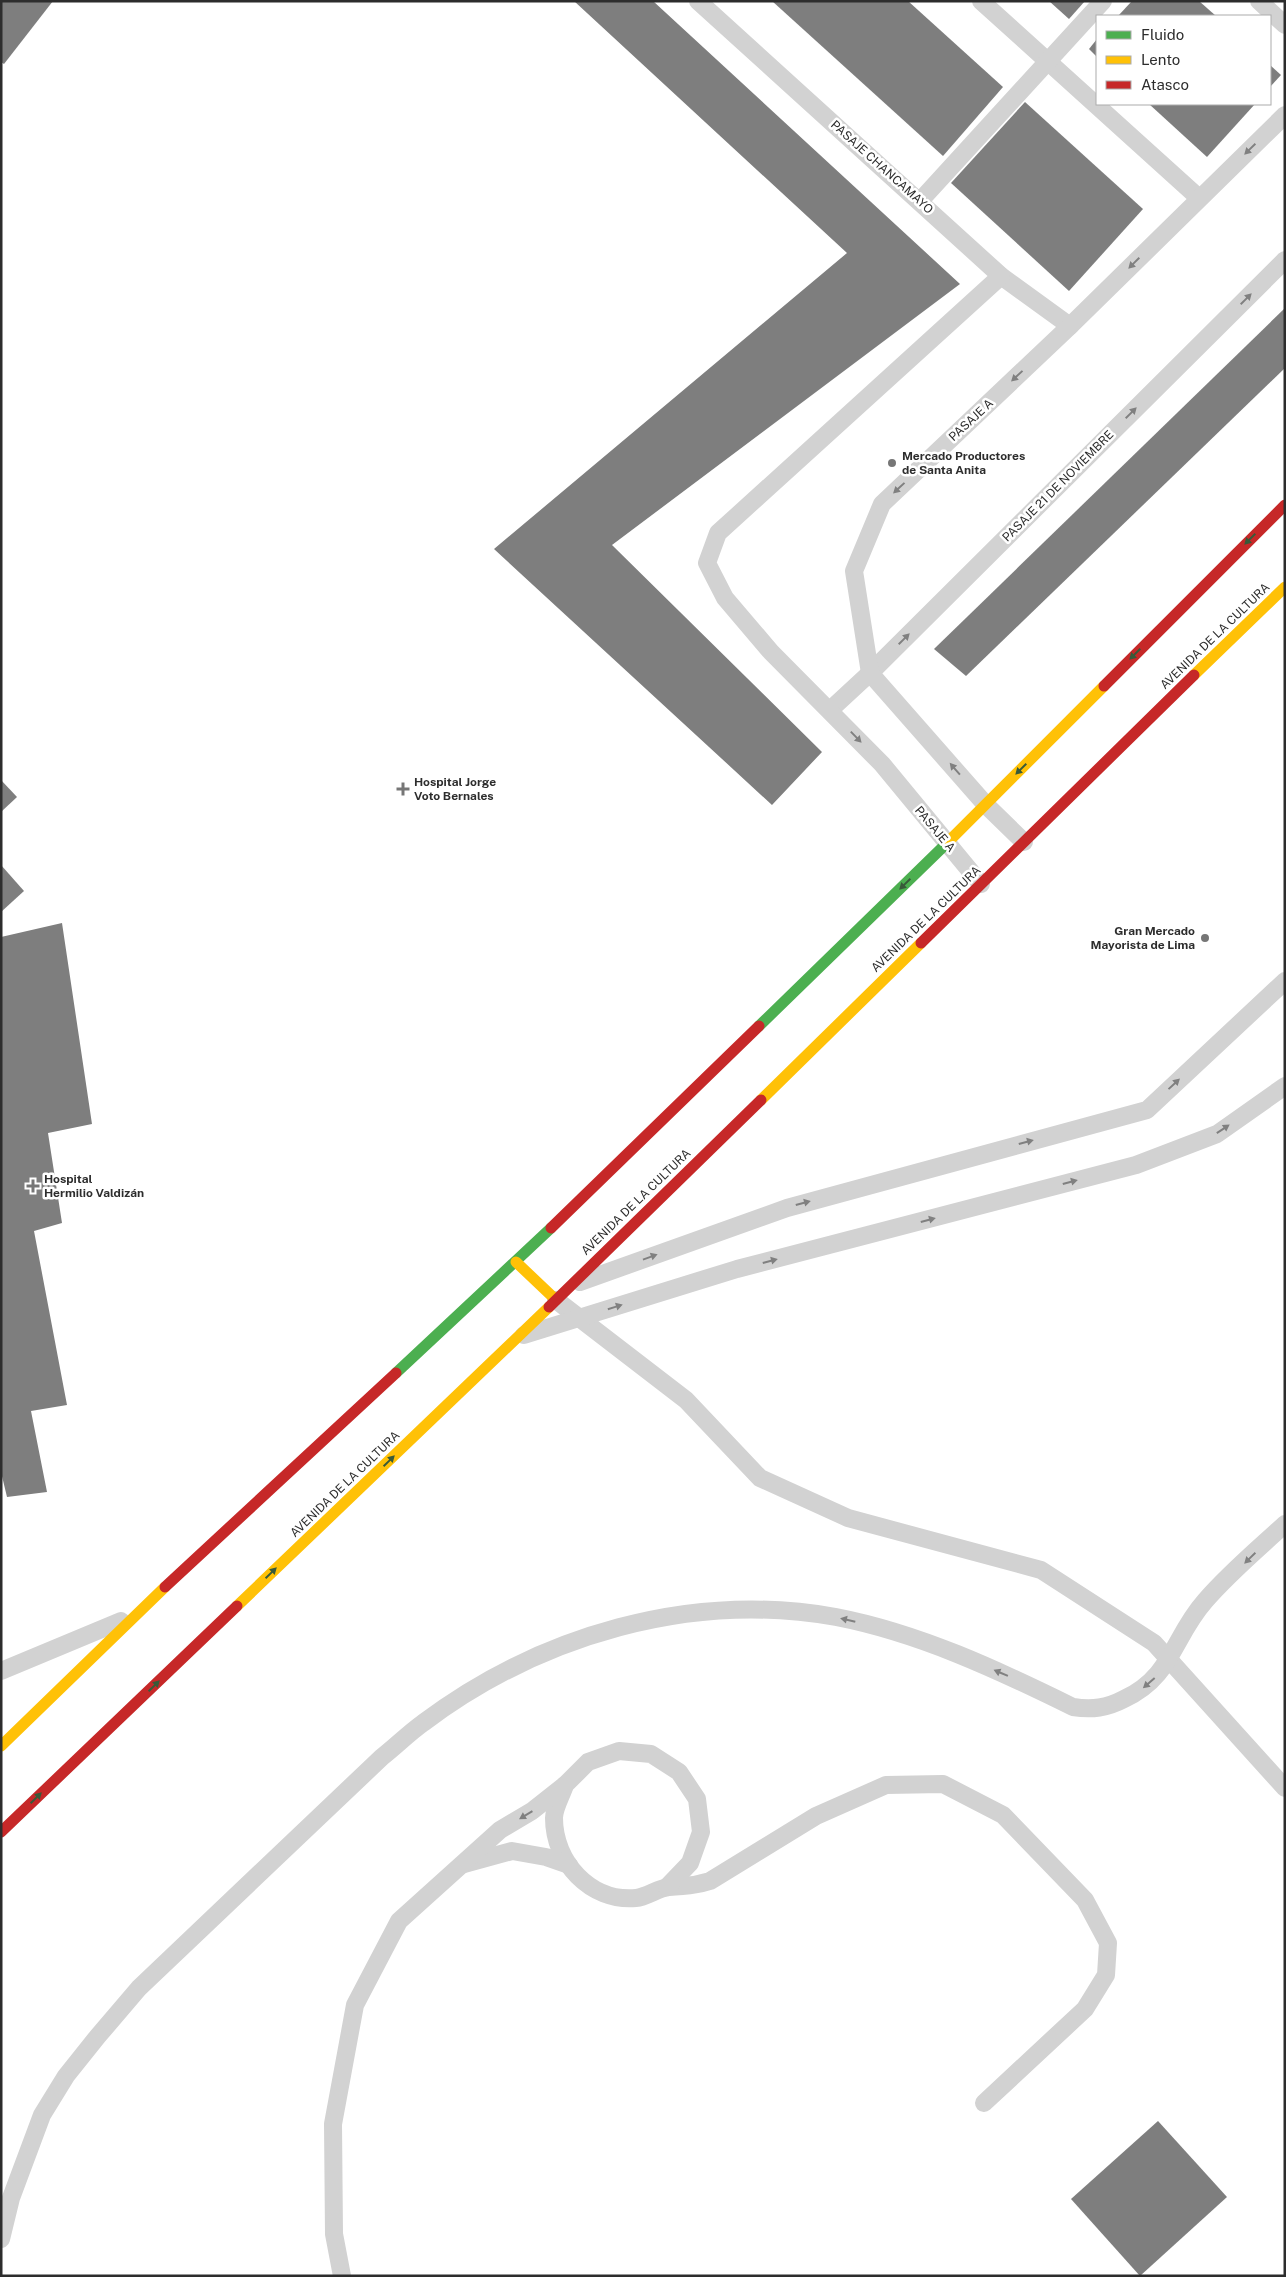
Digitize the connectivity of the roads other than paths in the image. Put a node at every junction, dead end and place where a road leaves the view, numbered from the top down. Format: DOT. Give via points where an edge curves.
graph roads {
  1 [pos="698,1"];
  2 [pos="981,1"];
  3 [pos="1103,1"];
  4 [pos="1258,1"];
  5 [pos="1285,25"];
  6 [pos="1049,61"];
  7 [pos="1096,104"];
  8 [pos="1097,105"];
  9 [pos="1285,115"];
  10 [pos="1198,198"];
  11 [pos="920,201"];
  12 [pos="1285,260"];
  13 [pos="1001,276"];
  14 [pos="1070,326"];
  15 [pos="1285,505"];
  16 [pos="1285,587"];
  17 [pos="870,673"];
  18 [pos="830,710"];
  19 [pos="986,805"];
  20 [pos="1024,842"];
  21 [pos="947,843"];
  22 [pos="981,884"];
  23 [pos="1285,981"];
  24 [pos="1285,1086"];
  25 [pos="516,1262"];
  26 [pos="571,1285"];
  27 [pos="556,1300"];
  28 [pos="578,1318"];
  29 [pos="518,1337"];
  30 [pos="1285,1524"];
  31 [pos="135,1615"];
  32 [pos="1169,1659"];
  33 [pos="1,1671"];
  34 [pos="1,1746"];
  35 [pos="565,1786"];
  36 [pos="1285,1788"];
  37 [pos="1,1832"];
  38 [pos="459,1865"];
  39 [pos="569,1865"];
  40 [pos="668,1887"];
  41 [pos="984,2103"];
  42 [pos="1,2239"];
  43 [pos="342,2276"];
  1 -- 11 [label="lane, PASAJE CHANCAMAYO"];
  2 -- 6 [label="lane"];
  3 -- 6 [label="lane"];
  4 -- 5 [label="lane"];
  6 -- 7 [label="lane"];
  6 -- 11 [label="lane"];
  8 -- 10 [label="lane"];
  9 -- 10 [label="lane, PASAJE A, one-way"];
  10 -- 14 [label="lane, PASAJE A, one-way"];
  11 -- 13 [label="lane, PASAJE CHANCAMAYO"];
  17 -- 12 [label="lane, PASAJE 21 DE NOVIEMBRE, one-way"];
  13 -- 14 [label="lane, PASAJE CHANCAMAYO"];
  13 -- 18 [label="lane, PASAJE A" via="718,533 707,563 725,598 771,652"];
  14 -- 17 [label="lane, PASAJE A, one-way" via="882,504 854,571"];
  15 -- 19 [label="main road, one-way"];
  16 -- 20 [label="main road, AVENIDA DE LA CULTURA"];
  17 -- 18 [label="lane, PASAJE 21 DE NOVIEMBRE"];
  19 -- 17 [label="lane, one-way"];
  18 -- 21 [label="lane, PASAJE A, one-way" via="882,764"];
  19 -- 20 [label="lane"];
  19 -- 21 [label="main road"];
  20 -- 22 [label="main road, AVENIDA DE LA CULTURA"];
  21 -- 22 [label="lane, PASAJE A"];
  21 -- 25 [label="main road, one-way"];
  22 -- 26 [label="main road, AVENIDA DE LA CULTURA"];
  26 -- 23 [label="lane, one-way" via="787,1208 1147,1110"];
  28 -- 24 [label="lane, one-way" via="737,1269 1136,1165 1217,1134"];
  25 -- 27 [label="main road"];
  25 -- 31 [label="main road"];
  26 -- 27 [label="main road, AVENIDA DE LA CULTURA"];
  27 -- 28 [label="lane"];
  27 -- 29 [label="main road, AVENIDA DE LA CULTURA"];
  28 -- 29 [label="lane"];
  28 -- 32 [label="lane" via="686,1400 760,1478 848,1518 1041,1570 1154,1643"];
  37 -- 29 [label="main road, AVENIDA DE LA CULTURA, one-way"];
  30 -- 32 [label="lane, one-way" via="1205,1600 1186,1625"];
  31 -- 33 [label="lane"];
  31 -- 34 [label="main road"];
  32 -- 36 [label="lane"];
  32 -- 42 [label="lane, one-way" via="1152,1683 1132,1696 1109,1707 1087,1710 1073,1707 915,1638 837,1618 756,1608 719,1610 642,1622 572,1641 521,1663 422,1723 140,1988 66,2076 42,2115 11,2198"];
  35 -- 38 [label="lane, one-way" via="500,1830"];
  35 -- 39 [label="lane" via="554,1816 558,1849"];
  35 -- 40 [label="lane" via="588,1762 619,1751 651,1754 679,1772 697,1800 701,1832 690,1863"];
  38 -- 39 [label="lane" via="512,1852 546,1857"];
  38 -- 43 [label="lane" via="399,1921 355,2006 333,2124 334,2234"];
  39 -- 40 [label="lane" via="576,1877 604,1894 637,1898"];
  40 -- 41 [label="lane" via="690,1888 710,1881 816,1816 886,1785 943,1784 1003,1815 1084,1900 1108,1943 1106,1975 1085,2009"];
}
